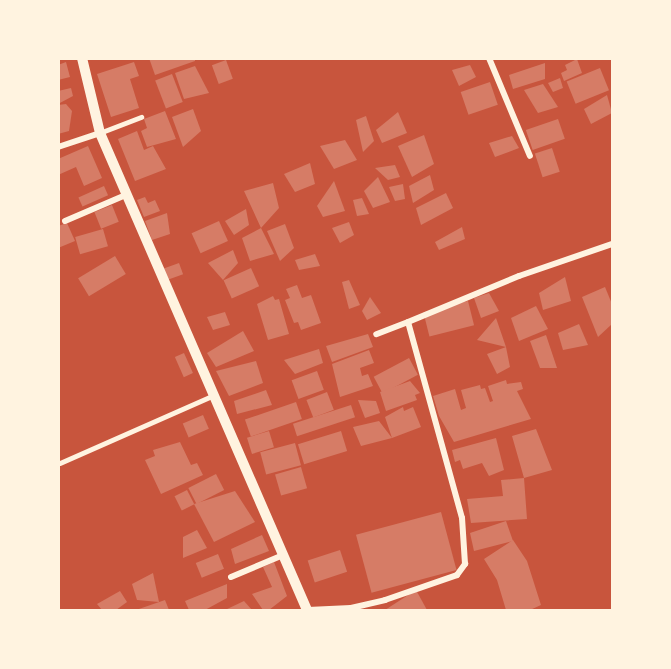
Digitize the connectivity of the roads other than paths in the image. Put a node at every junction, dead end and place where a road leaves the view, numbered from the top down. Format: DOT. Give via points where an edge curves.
graph roads {
  1 [pos="82,58"];
  2 [pos="489,58"];
  3 [pos="141,117"];
  4 [pos="100,133"];
  5 [pos="58,147"];
  6 [pos="530,156"];
  7 [pos="126,195"];
  8 [pos="65,221"];
  9 [pos="612,244"];
  10 [pos="408,322"];
  11 [pos="376,334"];
  12 [pos="214,395"];
  13 [pos="60,463"];
  14 [pos="283,555"];
  15 [pos="231,577"];
  16 [pos="307,610"];
  1 -- 4 [label="street"];
  2 -- 6 [label="street"];
  3 -- 4 [label="lane"];
  4 -- 5 [label="street"];
  4 -- 7 [label="street"];
  7 -- 8 [label="street"];
  7 -- 12 [label="street"];
  9 -- 10 [label="street" via="519,276"];
  10 -- 11 [label="street"];
  10 -- 16 [label="street" via="462,518 463,571 386,600 351,608"];
  12 -- 13 [label="lane"];
  12 -- 14 [label="street"];
  14 -- 15 [label="street"];
  14 -- 16 [label="street"];
}
